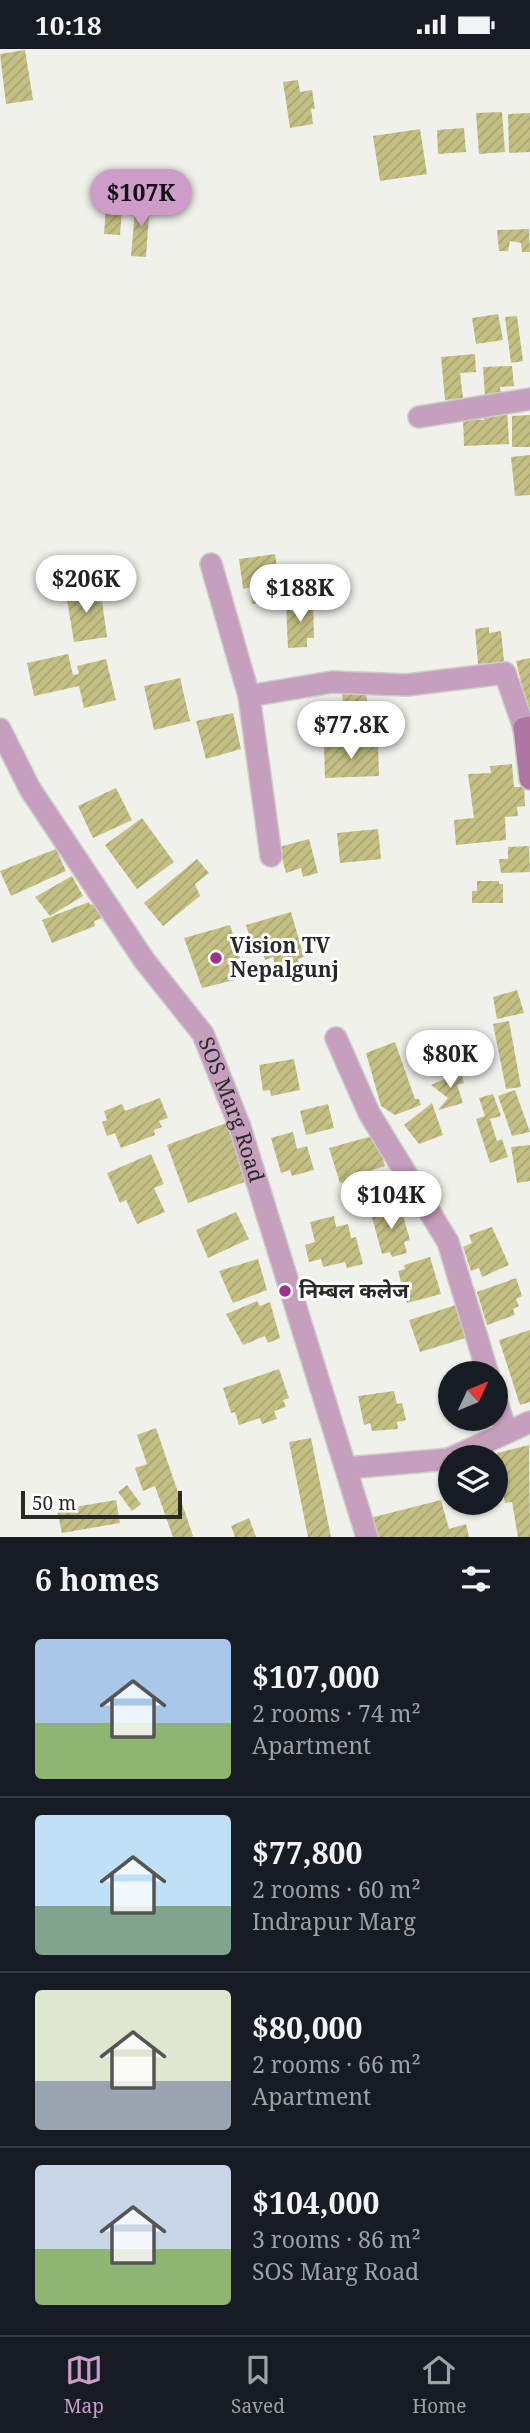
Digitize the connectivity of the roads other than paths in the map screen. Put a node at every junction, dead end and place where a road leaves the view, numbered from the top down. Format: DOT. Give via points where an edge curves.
graph roads {
  1 [pos="530,399"];
  2 [pos="419,417"];
  3 [pos="211,564"];
  4 [pos="249,696"];
  5 [pos="527,728"];
  6 [pos="0,729"];
  7 [pos="530,779"];
  8 [pos="271,856"];
  9 [pos="336,1038"];
  10 [pos="484,1361"];
  11 [pos="530,1422"];
  12 [pos="508,1430"];
  13 [pos="506,1431"];
  14 [pos="477,1445"];
  15 [pos="438,1459"];
  16 [pos="347,1468"];
  17 [pos="367,1537"];
  1 -- 2 [label="street"];
  3 -- 4 [label="street"];
  4 -- 5 [label="street" via="332,682 407,685 505,673"];
  4 -- 8 [label="street"];
  5 -- 7 [label="street"];
  6 -- 16 [label="street, SOS Marg Road" via="30,789 145,960 203,1034 240,1128"];
  9 -- 10 [label="street" via="369,1113 448,1242"];
  11 -- 12 [label="street"];
  13 -- 14 [label="street"];
  15 -- 16 [label="street"];
  16 -- 17 [label="street, SOS Marg Road"];
}
